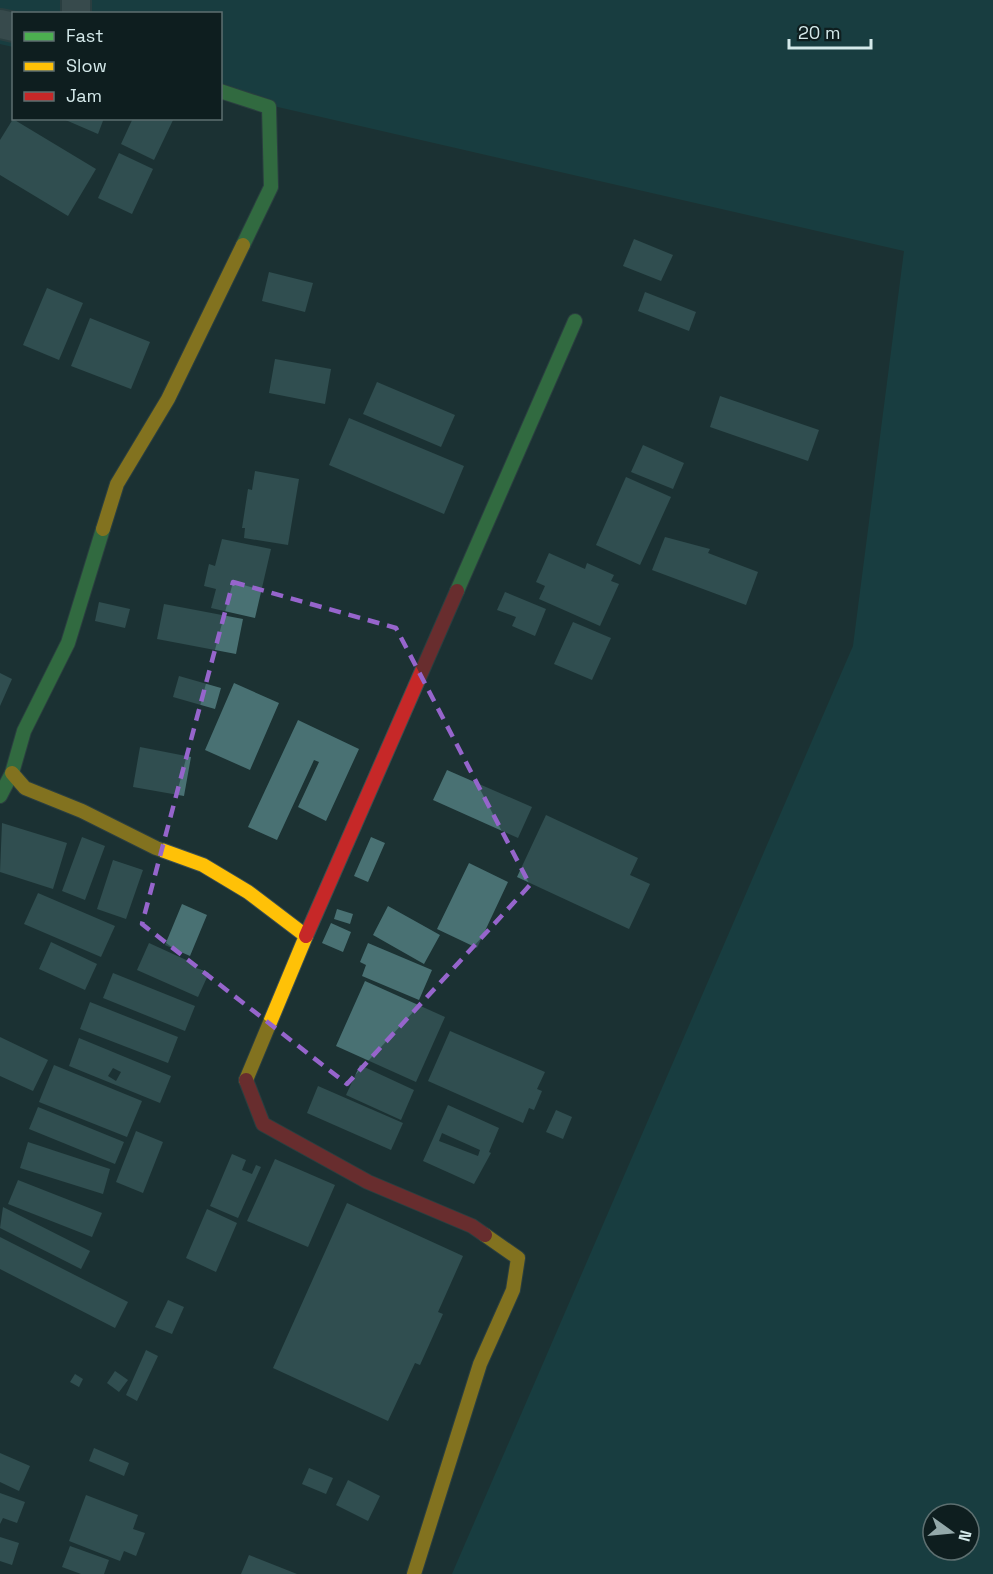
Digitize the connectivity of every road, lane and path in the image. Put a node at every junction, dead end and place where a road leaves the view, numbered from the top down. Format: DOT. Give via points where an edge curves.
graph roads {
  1 [pos="222,92"];
  2 [pos="576,321"];
  3 [pos="12,773"];
  4 [pos="0,796"];
  5 [pos="306,936"];
  6 [pos="414,1574"];
  1 -- 3 [label="street" via="269,107 271,187 168,399 117,484 68,643 24,731"];
  2 -- 5 [label="street"];
  3 -- 4 [label="street"];
  3 -- 5 [label="street" via="25,788 156,848 203,865 248,892"];
  5 -- 6 [label="street" via="246,1079 263,1124 368,1182 472,1227 518,1258 513,1290 480,1365"];
}
